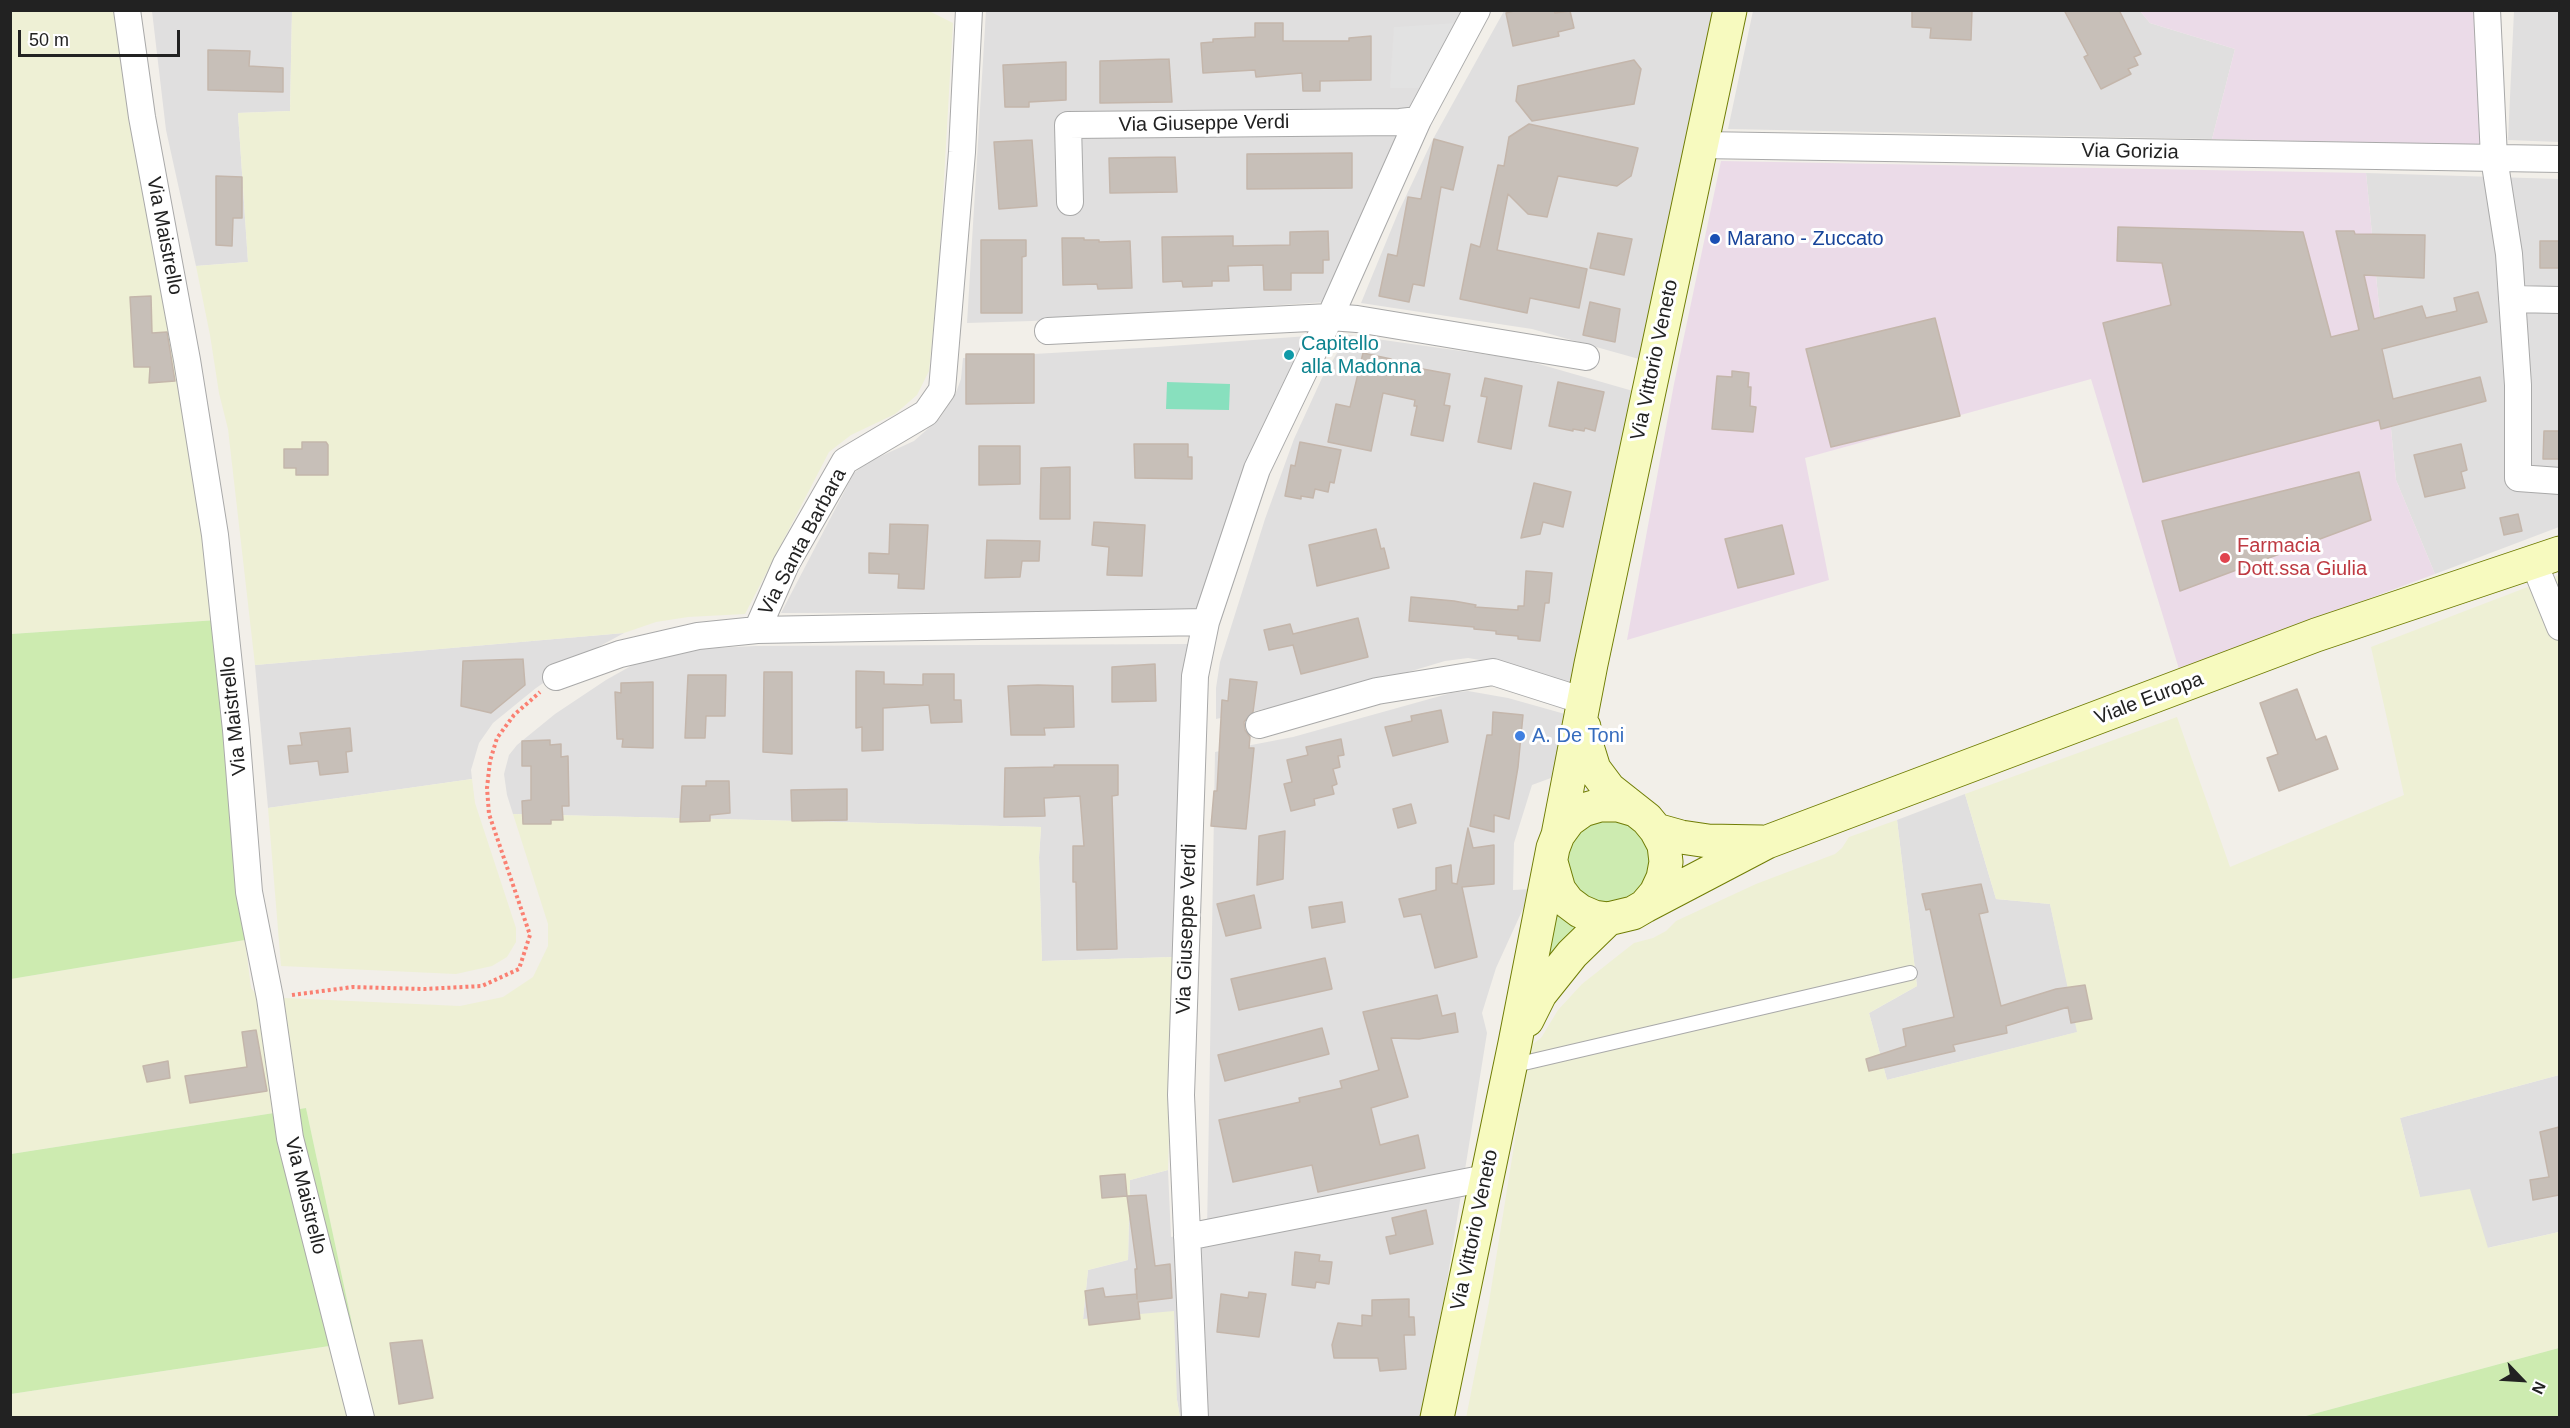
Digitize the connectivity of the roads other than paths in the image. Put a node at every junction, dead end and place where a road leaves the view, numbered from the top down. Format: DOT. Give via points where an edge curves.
graph roads {
  1 [pos="127,10"];
  2 [pos="969,10"];
  3 [pos="1478,10"];
  4 [pos="1730,10"];
  5 [pos="2487,10"];
  6 [pos="1418,120"];
  7 [pos="1701,144"];
  8 [pos="2494,158"];
  9 [pos="2559,159"];
  10 [pos="1070,202"];
  11 [pos="2512,298"];
  12 [pos="2559,300"];
  13 [pos="1330,317"];
  14 [pos="1048,331"];
  15 [pos="1586,357"];
  16 [pos="2559,481"];
  17 [pos="2547,558"];
  18 [pos="1206,622"];
  19 [pos="2559,627"];
  20 [pos="757,630"];
  21 [pos="556,677"];
  22 [pos="1583,706"];
  23 [pos="1259,725"];
  24 [pos="1646,820"];
  25 [pos="1767,842"];
  26 [pos="1554,848"];
  27 [pos="1645,906"];
  28 [pos="1608,919"];
  29 [pos="1910,973"];
  30 [pos="1512,1055"];
  31 [pos="1486,1178"];
  32 [pos="1187,1237"];
  33 [pos="361,1418"];
  34 [pos="1195,1418"];
  35 [pos="1437,1418"];
  1 -- 33 [label="street, Via Maistrello" via="215,535 237,730 249,892 270,998 290,1138"];
  2 -- 20 [label="street, Via Santa Barbara" via="962,152 942,390 926,414 845,461 786,564"];
  3 -- 6 [label="street, Via Giuseppe Verdi" via="1448,52"];
  4 -- 7 [label="main road, Via Vittorio Veneto"];
  5 -- 8 [label="street"];
  6 -- 10 [label="street, Via Giuseppe Verdi" via="1068,125"];
  6 -- 13 [label="street, Via Giuseppe Verdi"];
  7 -- 8 [label="street, Via Gorizia"];
  7 -- 22 [label="main road, Via Vittorio Veneto"];
  8 -- 9 [label="street, Via Gorizia"];
  8 -- 11 [label="street"];
  11 -- 12 [label="street"];
  11 -- 16 [label="street" via="2518,385 2518,478"];
  13 -- 14 [label="street"];
  13 -- 15 [label="street"];
  13 -- 18 [label="street, Via Giuseppe Verdi" via="1257,469"];
  17 -- 19 [label="street, Viale Europa"];
  17 -- 25 [label="main road, Viale Europa" via="2316,635"];
  18 -- 20 [label="street"];
  18 -- 32 [label="street, Via Giuseppe Verdi" via="1195,676 1182,1083"];
  20 -- 21 [label="street, Via Santa Barbara" via="698,636"];
  22 -- 23 [label="street" via="1493,672 1377,691"];
  22 -- 24 [label="main road, Via Vittorio Veneto" via="1585,740 1594,769 1609,789"];
  22 -- 26 [label="main road, Via Vittorio Veneto"];
  24 -- 25 [label="main road, Viale Europa" via="1681,837"];
  24 -- 26 [label="main road" via="1618,805 1583,810 1569,820"];
  24 -- 27 [label="main road" via="1664,845 1666,862 1656,893"];
  25 -- 27 [label="main road, Viale Europa"];
  26 -- 28 [label="main road, Via Vittorio Veneto" via="1559,891 1580,911"];
  26 -- 30 [label="main road, Via Vittorio Veneto"];
  27 -- 28 [label="main road, Via Vittorio Veneto"];
  28 -- 30 [label="main road, Via Vittorio Veneto" via="1572,954 1540,994"];
  29 -- 30 [label="lane"];
  30 -- 31 [label="main road, Via Vittorio Veneto"];
  31 -- 32 [label="street"];
  31 -- 35 [label="main road, Via Vittorio Veneto"];
  32 -- 34 [label="street, Via Giuseppe Verdi"];
}
